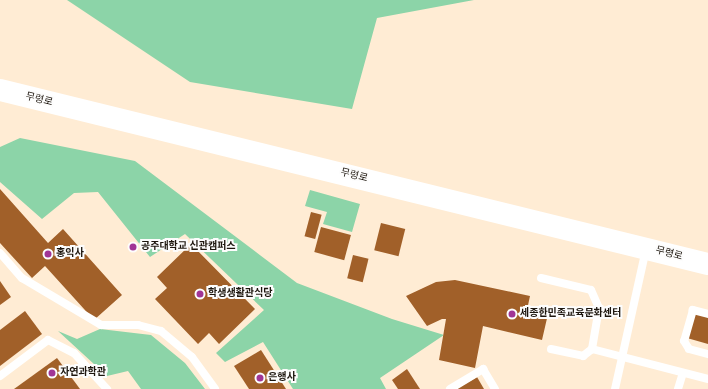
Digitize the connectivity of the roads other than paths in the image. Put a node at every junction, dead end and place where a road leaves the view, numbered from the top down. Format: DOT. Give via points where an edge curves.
graph roads {
  1 [pos="0,90"];
  2 [pos="646,248"];
  3 [pos="0,253"];
  4 [pos="708,264"];
  5 [pos="541,278"];
  6 [pos="708,314"];
  7 [pos="551,349"];
  8 [pos="592,349"];
  9 [pos="708,354"];
  10 [pos="622,357"];
  11 [pos="683,373"];
  12 [pos="0,376"];
  13 [pos="708,379"];
  14 [pos="107,389"];
  15 [pos="215,389"];
  16 [pos="450,389"];
  17 [pos="495,389"];
  18 [pos="615,389"];
  19 [pos="678,389"];
  1 -- 2 [label="main road, 무령로"];
  2 -- 4 [label="main road, 무령로"];
  2 -- 10 [label="lane"];
  3 -- 15 [label="lane" via="22,278 100,326 138,325 161,331 192,357"];
  5 -- 8 [label="lane" via="591,290 599,308"];
  6 -- 9 [label="lane" via="692,310 684,341 689,349"];
  7 -- 8 [label="lane" via="583,356"];
  8 -- 10 [label="lane"];
  10 -- 11 [label="lane"];
  10 -- 18 [label="lane"];
  11 -- 13 [label="lane"];
  11 -- 19 [label="lane"];
  12 -- 14 [label="lane" via="48,340 74,353"];
  16 -- 17 [label="lane" via="483,369"];
}
